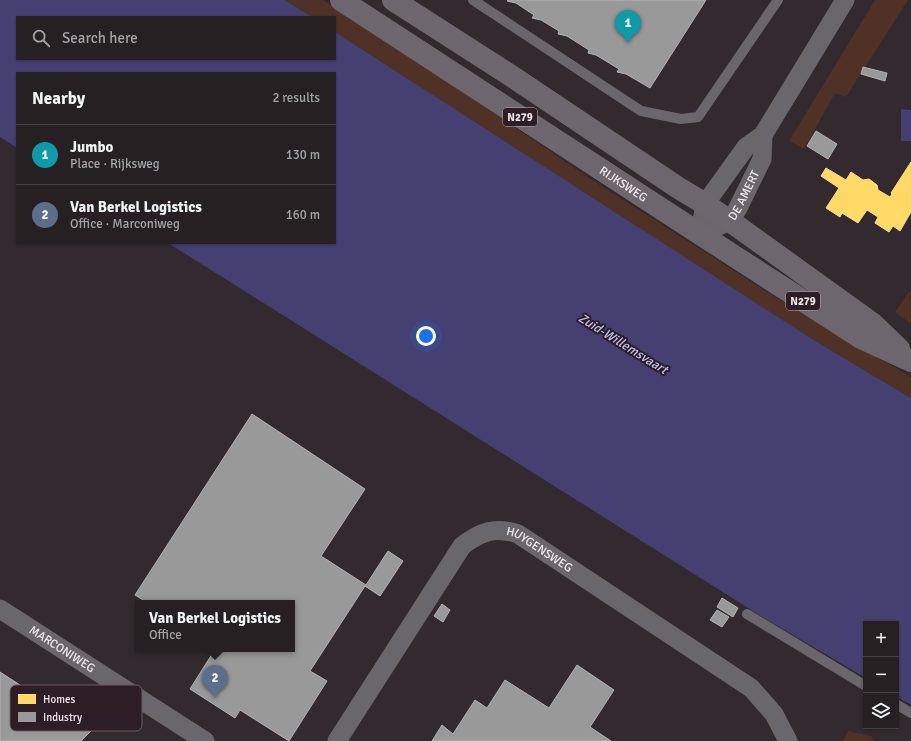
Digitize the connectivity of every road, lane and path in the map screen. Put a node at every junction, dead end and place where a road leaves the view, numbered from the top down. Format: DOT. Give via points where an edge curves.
graph roads {
  1 [pos="341,0"];
  2 [pos="393,0"];
  3 [pos="474,0"];
  4 [pos="778,0"];
  5 [pos="845,0"];
  6 [pos="763,135"];
  7 [pos="705,204"];
  8 [pos="730,221"];
  9 [pos="700,234"];
  10 [pos="910,361"];
  11 [pos="0,609"];
  12 [pos="747,614"];
  13 [pos="863,684"];
  14 [pos="118,685"];
  15 [pos="142,700"];
  16 [pos="899,706"];
  17 [pos="911,713"];
  18 [pos="205,741"];
  19 [pos="337,741"];
  20 [pos="788,741"];
  1 -- 9 [label="main road, RIJKSWEG / N279"];
  2 -- 7 [label="main road, RIJKSWEG / N279"];
  3 -- 4 [label="lane" via="641,110 681,119 698,117"];
  5 -- 6 [label="street, DE AMERT"];
  6 -- 7 [label="street, DE AMERT" via="746,147"];
  6 -- 8 [label="street, DE AMERT" via="762,159"];
  7 -- 8 [label="main road, RIJKSWEG / N279"];
  7 -- 9 [label="street, DE AMERT"];
  8 -- 9 [label="street, DE AMERT"];
  8 -- 10 [label="main road, RIJKSWEG / N279" via="872,324"];
  9 -- 10 [label="main road, RIJKSWEG / N279" via="861,338"];
  11 -- 14 [label="street, MARCONIWEG"];
  12 -- 13 [label="lane"];
  15 -- 18 [label="street, MARCONIWEG"];
  16 -- 17 [label="lane"];
  19 -- 20 [label="street, HUYGENSWEG" via="462,546 473,537 487,531 502,530 518,534 751,688 774,714"];
}
